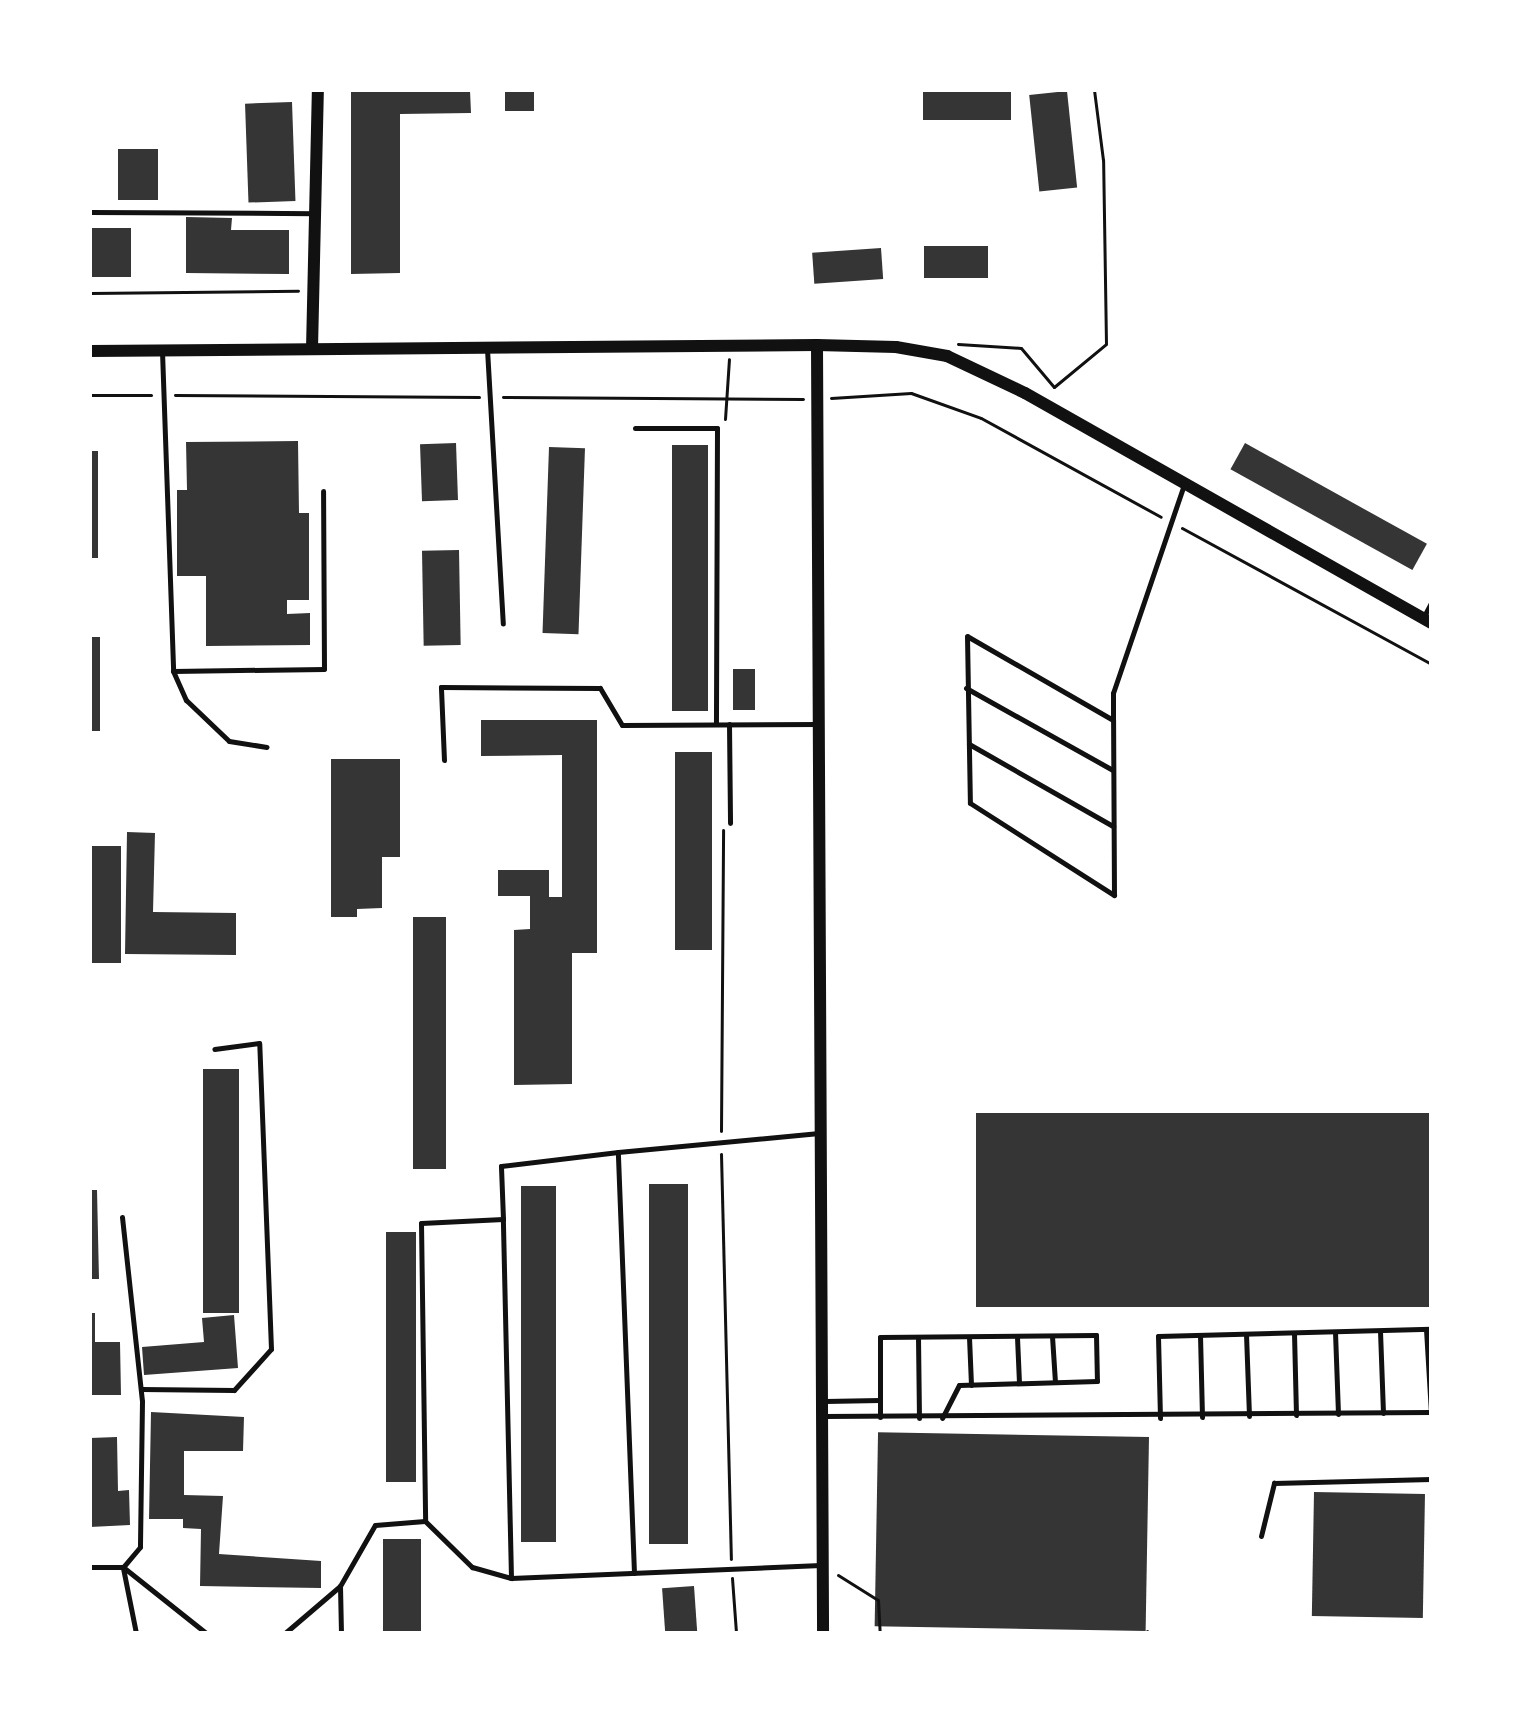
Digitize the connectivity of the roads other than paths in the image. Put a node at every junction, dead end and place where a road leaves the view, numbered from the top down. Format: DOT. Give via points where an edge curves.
graph roads {
  1 [pos="318,90"];
  2 [pos="90,212"];
  3 [pos="315,213"];
  4 [pos="817,345"];
  5 [pos="487,348"];
  6 [pos="312,349"];
  7 [pos="162,350"];
  8 [pos="90,351"];
  9 [pos="635,428"];
  10 [pos="1184,484"];
  11 [pos="323,491"];
  12 [pos="1431,603"];
  13 [pos="1427,621"];
  14 [pos="503,624"];
  15 [pos="173,671"];
  16 [pos="966,688"];
  17 [pos="1113,720"];
  18 [pos="729,723"];
  19 [pos="716,724"];
  20 [pos="820,724"];
  21 [pos="969,744"];
  22 [pos="267,747"];
  23 [pos="444,760"];
  24 [pos="1114,770"];
  25 [pos="730,823"];
  26 [pos="1114,827"];
  27 [pos="214,1049"];
  28 [pos="821,1133"];
  29 [pos="618,1152"];
  30 [pos="122,1217"];
  31 [pos="503,1219"];
  32 [pos="1429,1329"];
  33 [pos="1380,1331"];
  34 [pos="1335,1332"];
  35 [pos="1294,1333"];
  36 [pos="1246,1334"];
  37 [pos="1200,1335"];
  38 [pos="1052,1336"];
  39 [pos="918,1337"];
  40 [pos="969,1337"];
  41 [pos="1017,1337"];
  42 [pos="1055,1382"];
  43 [pos="1019,1383"];
  44 [pos="971,1385"];
  45 [pos="141,1389"];
  46 [pos="880,1400"];
  47 [pos="822,1401"];
  48 [pos="1431,1412"];
  49 [pos="1383,1413"];
  50 [pos="1338,1414"];
  51 [pos="1296,1415"];
  52 [pos="822,1416"];
  53 [pos="1249,1416"];
  54 [pos="880,1417"];
  55 [pos="1202,1417"];
  56 [pos="919,1418"];
  57 [pos="942,1418"];
  58 [pos="1160,1418"];
  59 [pos="1431,1479"];
  60 [pos="425,1521"];
  61 [pos="1261,1536"];
  62 [pos="823,1565"];
  63 [pos="90,1567"];
  64 [pos="123,1567"];
  65 [pos="634,1573"];
  66 [pos="511,1578"];
  67 [pos="340,1586"];
  68 [pos="136,1633"];
  69 [pos="206,1633"];
  70 [pos="285,1633"];
  71 [pos="341,1633"];
  72 [pos="823,1633"];
  1 -- 3 [label="street"];
  2 -- 3 [label="lane"];
  3 -- 6 [label="street"];
  4 -- 5 [label="street"];
  4 -- 10 [label="street" via="896,347 947,356 1025,393"];
  4 -- 20 [label="street"];
  5 -- 6 [label="street"];
  5 -- 14 [label="lane"];
  6 -- 7 [label="street"];
  7 -- 8 [label="street"];
  7 -- 15 [label="lane"];
  9 -- 19 [label="lane" via="717,428"];
  10 -- 13 [label="street"];
  10 -- 17 [label="lane" via="1113,693"];
  11 -- 15 [label="lane" via="324,669"];
  12 -- 13 [label="lane"];
  15 -- 22 [label="lane" via="186,700 229,741"];
  16 -- 17 [label="lane" via="967,636"];
  16 -- 21 [label="lane"];
  16 -- 24 [label="lane"];
  17 -- 24 [label="lane"];
  18 -- 19 [label="lane"];
  18 -- 20 [label="lane"];
  18 -- 25 [label="lane"];
  19 -- 23 [label="lane" via="622,725 600,688 441,687"];
  20 -- 28 [label="street"];
  21 -- 26 [label="lane"];
  21 -- 26 [label="lane" via="970,803 1114,895"];
  24 -- 26 [label="lane"];
  27 -- 45 [label="lane" via="259,1043 271,1349 234,1390"];
  28 -- 29 [label="lane"];
  28 -- 47 [label="street"];
  29 -- 31 [label="lane" via="501,1166"];
  29 -- 65 [label="lane"];
  30 -- 45 [label="lane"];
  31 -- 60 [label="lane" via="421,1223"];
  31 -- 66 [label="lane"];
  32 -- 33 [label="lane"];
  32 -- 48 [label="lane"];
  33 -- 34 [label="lane"];
  33 -- 49 [label="lane"];
  34 -- 35 [label="lane"];
  34 -- 50 [label="lane"];
  35 -- 36 [label="lane"];
  35 -- 51 [label="lane"];
  36 -- 37 [label="lane"];
  36 -- 53 [label="lane"];
  37 -- 55 [label="lane"];
  37 -- 58 [label="lane" via="1158,1336"];
  38 -- 41 [label="lane"];
  38 -- 42 [label="lane"];
  38 -- 42 [label="lane" via="1096,1335 1097,1381"];
  39 -- 40 [label="lane"];
  39 -- 46 [label="lane" via="880,1337"];
  39 -- 56 [label="lane"];
  40 -- 41 [label="lane"];
  40 -- 44 [label="lane"];
  41 -- 43 [label="lane"];
  42 -- 43 [label="lane"];
  43 -- 44 [label="lane"];
  44 -- 57 [label="lane" via="959,1385"];
  45 -- 64 [label="lane" via="140,1547"];
  46 -- 47 [label="lane"];
  46 -- 54 [label="lane"];
  47 -- 52 [label="street"];
  48 -- 49 [label="lane"];
  49 -- 50 [label="lane"];
  50 -- 51 [label="lane"];
  51 -- 53 [label="lane"];
  52 -- 54 [label="lane"];
  52 -- 62 [label="street"];
  53 -- 55 [label="lane"];
  54 -- 56 [label="lane"];
  55 -- 58 [label="lane"];
  56 -- 57 [label="lane"];
  57 -- 58 [label="lane"];
  59 -- 61 [label="lane" via="1274,1483"];
  60 -- 66 [label="lane" via="472,1567"];
  60 -- 67 [label="lane" via="375,1525"];
  62 -- 65 [label="lane"];
  62 -- 72 [label="street"];
  63 -- 64 [label="lane"];
  64 -- 68 [label="lane"];
  64 -- 69 [label="lane"];
  65 -- 66 [label="lane"];
  67 -- 70 [label="lane"];
  67 -- 71 [label="lane"];
}
